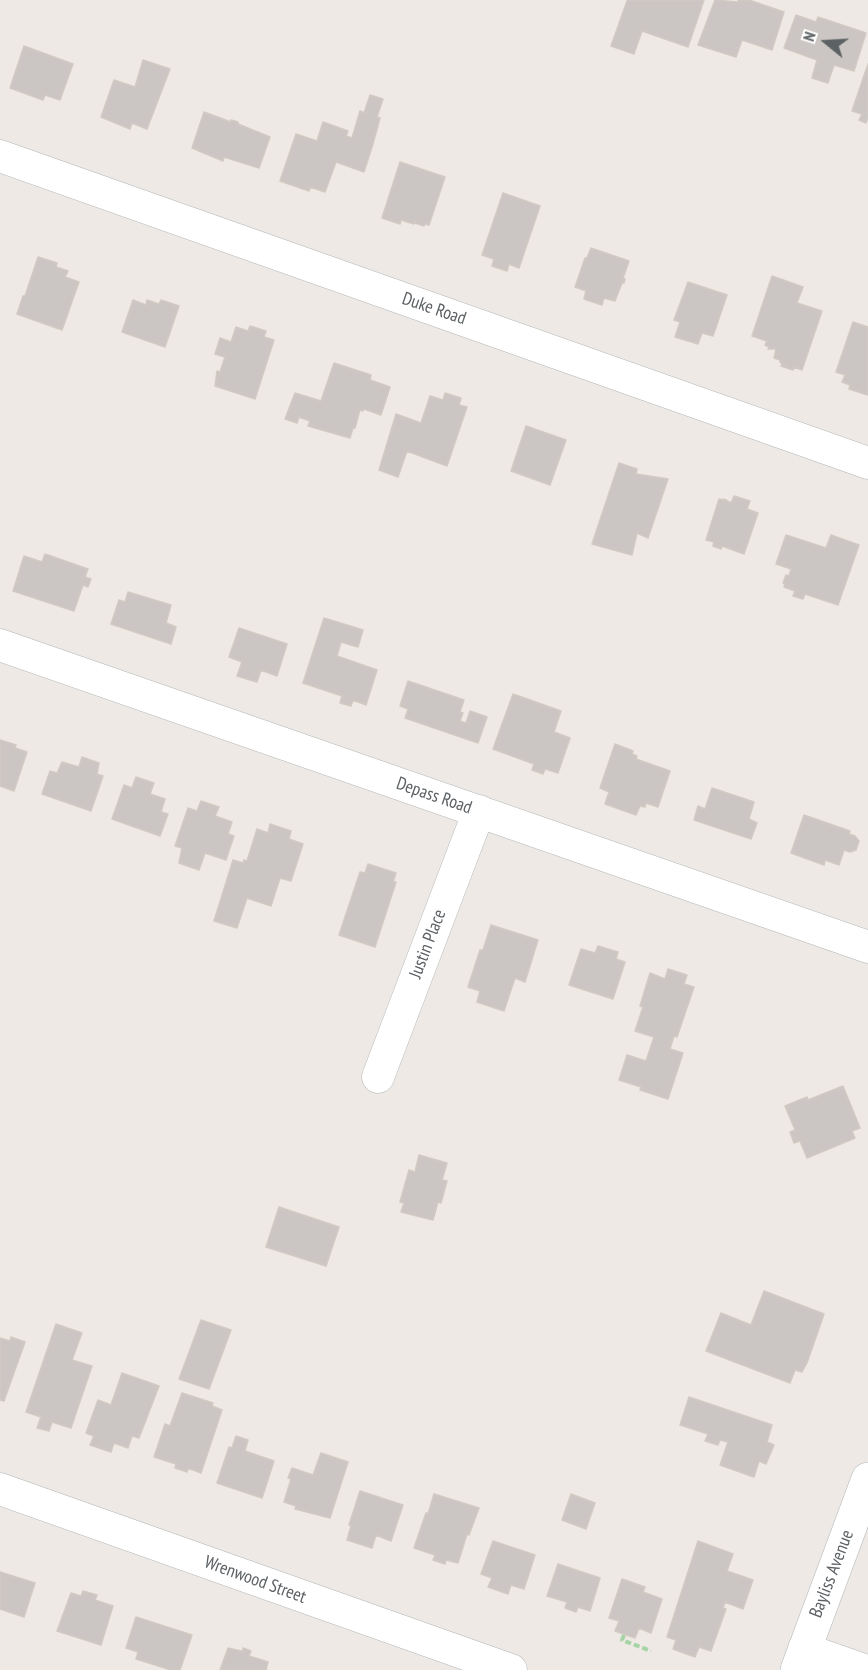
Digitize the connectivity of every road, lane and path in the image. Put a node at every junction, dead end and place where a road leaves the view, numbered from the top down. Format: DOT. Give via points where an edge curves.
graph roads {
  1 [pos="0,156"];
  2 [pos="868,463"];
  3 [pos="0,645"];
  4 [pos="478,812"];
  5 [pos="868,947"];
  6 [pos="378,1077"];
  7 [pos="868,1479"];
  8 [pos="0,1489"];
  9 [pos="624,1635"];
  10 [pos="651,1651"];
  11 [pos="800,1659"];
  12 [pos="511,1670"];
  13 [pos="864,1670"];
  1 -- 2 [label="street, Duke Road"];
  3 -- 4 [label="street, Depass Road"];
  4 -- 5 [label="street, Depass Road"];
  4 -- 6 [label="street, Justin Place"];
  7 -- 11 [label="street, Bayliss Avenue"];
  8 -- 12 [label="street, Wrenwood Street"];
  9 -- 10 [label="path" via="622,1640"];
  11 -- 13 [label="street"];
}
